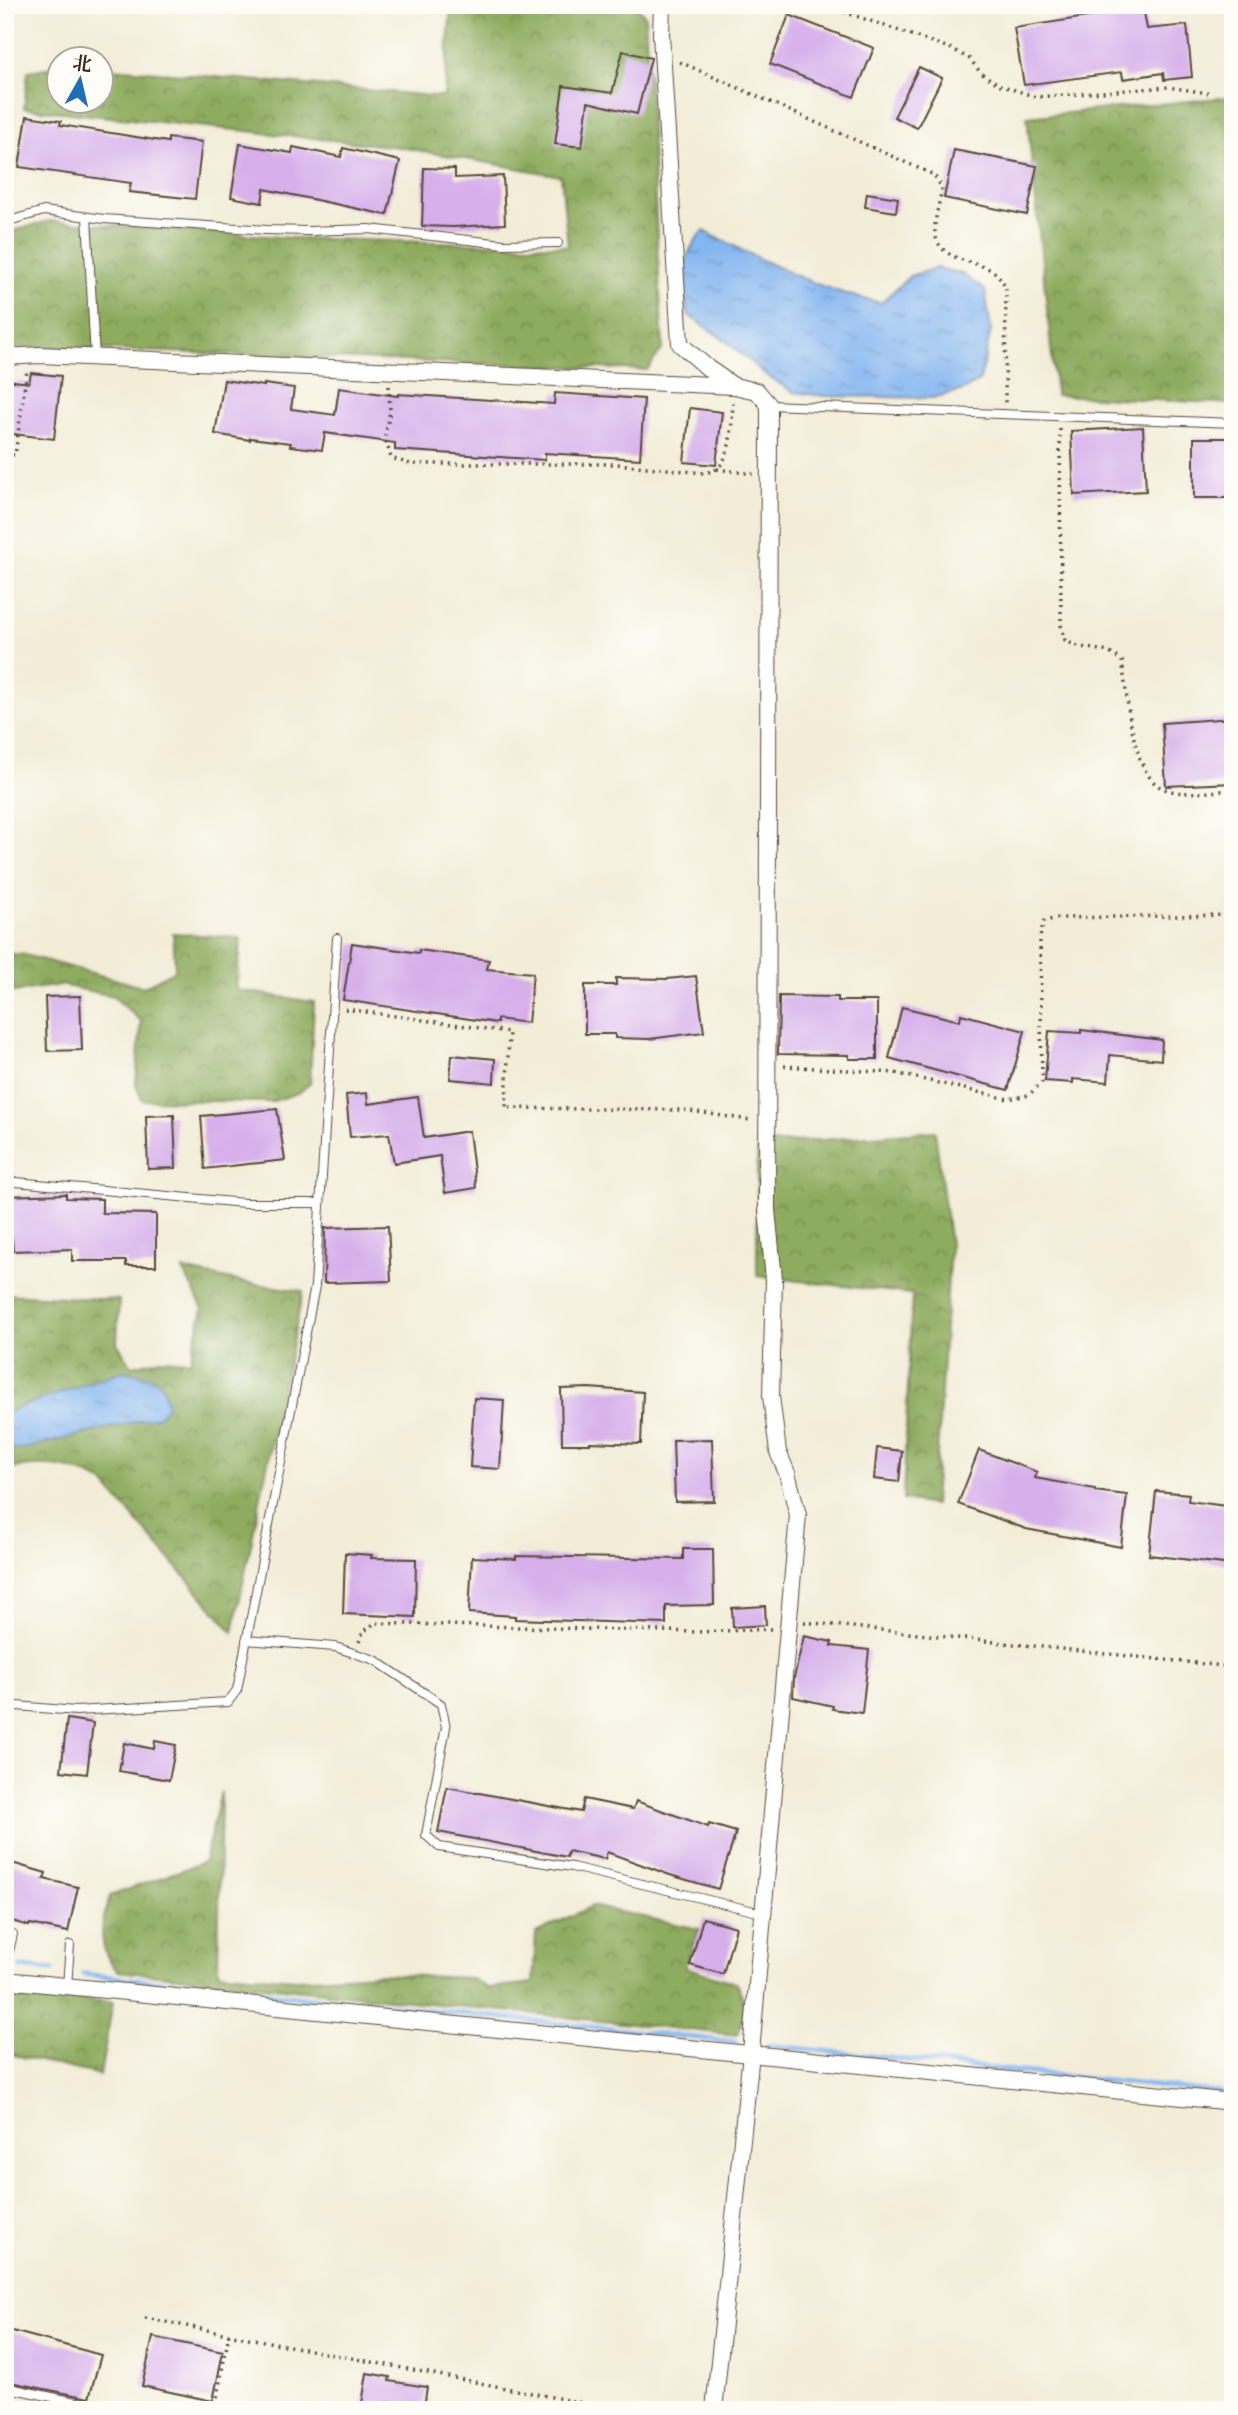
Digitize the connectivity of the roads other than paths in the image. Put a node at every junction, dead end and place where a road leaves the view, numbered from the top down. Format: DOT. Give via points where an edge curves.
graph roads {
  1 [pos="662,5"];
  2 [pos="88,217"];
  3 [pos="5,222"];
  4 [pos="558,243"];
  5 [pos="5,357"];
  6 [pos="95,358"];
  7 [pos="734,386"];
  8 [pos="769,405"];
  9 [pos="1233,423"];
  10 [pos="337,938"];
  11 [pos="5,1181"];
  12 [pos="320,1203"];
  13 [pos="246,1640"];
  14 [pos="5,1706"];
  15 [pos="762,1913"];
  16 [pos="13,1934"];
  17 [pos="70,1945"];
  18 [pos="5,1969"];
  19 [pos="5,1980"];
  20 [pos="67,1986"];
  21 [pos="751,2053"];
  22 [pos="1233,2102"];
  23 [pos="5,2387"];
  24 [pos="113,2410"];
  25 [pos="714,2410"];
  1 -- 7 [label="street" via="680,344"];
  2 -- 3 [label="lane" via="44,211"];
  2 -- 4 [label="lane" via="267,230 369,229 504,244"];
  2 -- 6 [label="lane"];
  5 -- 6 [label="street"];
  6 -- 7 [label="street"];
  7 -- 8 [label="street" via="757,391"];
  8 -- 9 [label="lane"];
  8 -- 15 [label="street" via="767,1210 774,1279 771,1396 778,1452 798,1515"];
  10 -- 12 [label="lane"];
  11 -- 12 [label="lane" via="244,1203"];
  12 -- 13 [label="lane" via="315,1286"];
  13 -- 14 [label="lane" via="237,1690 228,1702 76,1711"];
  13 -- 15 [label="lane" via="335,1647 375,1660 441,1704 446,1727 426,1835 439,1847 572,1867"];
  15 -- 21 [label="street"];
  16 -- 18 [label="lane"];
  17 -- 20 [label="lane"];
  19 -- 20 [label="street"];
  20 -- 21 [label="street"];
  21 -- 22 [label="street"];
  21 -- 25 [label="street"];
  23 -- 24 [label="lane"];
}
